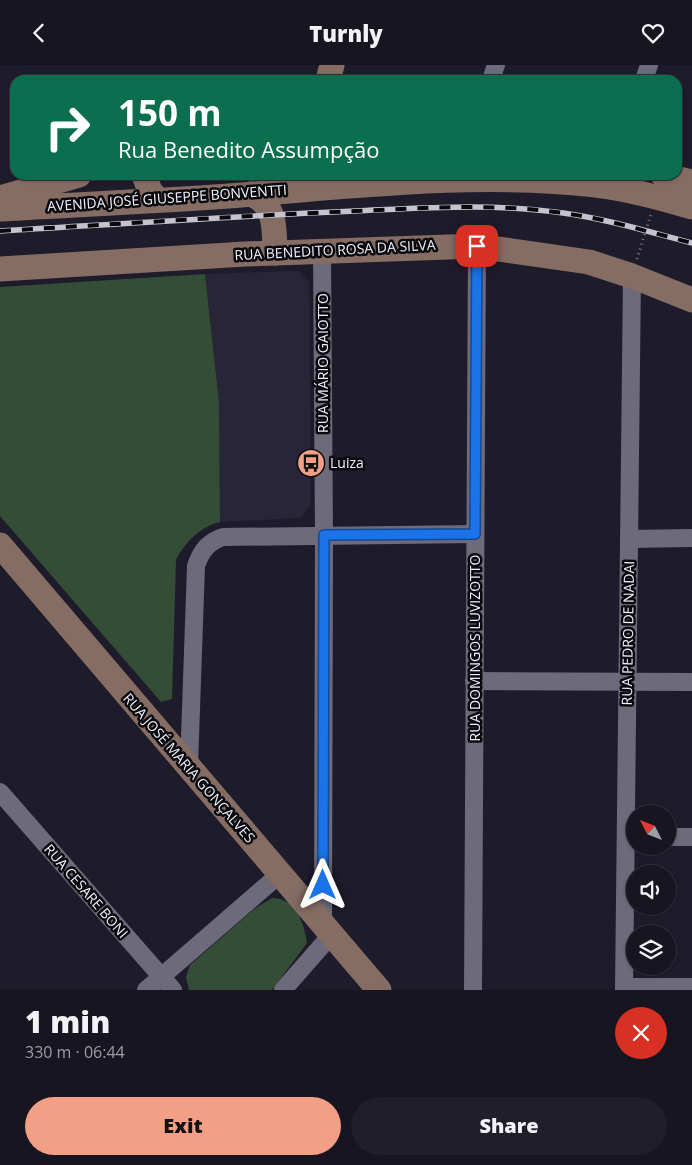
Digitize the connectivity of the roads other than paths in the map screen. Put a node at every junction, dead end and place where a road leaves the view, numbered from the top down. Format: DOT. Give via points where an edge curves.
graph roads {
  1 [pos="62,180"];
  2 [pos="146,180"];
  3 [pos="692,182"];
  4 [pos="646,184"];
  5 [pos="309,185"];
  6 [pos="251,194"];
  7 [pos="0,198"];
  8 [pos="157,199"];
  9 [pos="692,207"];
  10 [pos="0,209"];
  11 [pos="273,215"];
  12 [pos="477,246"];
  13 [pos="322,252"];
  14 [pos="275,253"];
  15 [pos="0,269"];
  16 [pos="632,276"];
  17 [pos="692,300"];
  18 [pos="475,534"];
  19 [pos="324,535"];
  20 [pos="692,538"];
  21 [pos="629,539"];
  22 [pos="0,545"];
  23 [pos="474,681"];
  24 [pos="627,682"];
  25 [pos="692,682"];
  26 [pos="189,767"];
  27 [pos="0,792"];
  28 [pos="629,805"];
  29 [pos="676,837"];
  30 [pos="692,837"];
  31 [pos="629,855"];
  32 [pos="280,874"];
  33 [pos="327,929"];
  34 [pos="161,977"];
  35 [pos="692,987"];
  36 [pos="624,989"];
  37 [pos="146,990"];
  38 [pos="173,990"];
  39 [pos="283,990"];
  40 [pos="379,990"];
  41 [pos="473,990"];
  1 -- 7 [label="street, AVENIDA JOSÉ GIUSEPPE BONVENTTI"];
  2 -- 8 [label="street"];
  3 -- 4 [label="street, AVENIDA JOSÉ GIUSEPPE BONVENTTI"];
  4 -- 5 [label="street, AVENIDA JOSÉ GIUSEPPE BONVENTTI" via="522,180"];
  4 -- 9 [label="street, AVENIDA JOSÉ GIUSEPPE BONVENTTI"];
  5 -- 6 [label="street, AVENIDA JOSÉ GIUSEPPE BONVENTTI"];
  5 -- 11 [label="street"];
  6 -- 8 [label="street, AVENIDA JOSÉ GIUSEPPE BONVENTTI"];
  6 -- 11 [label="street" via="264,202"];
  8 -- 10 [label="street, AVENIDA JOSÉ GIUSEPPE BONVENTTI"];
  11 -- 14 [label="street"];
  12 -- 13 [label="street, RUA BENEDITO ROSA DA SILVA"];
  12 -- 16 [label="street, RUA BENEDITO ROSA DA SILVA" via="589,262"];
  12 -- 18 [label="street, RUA DOMINGOS LUVIZOTTO"];
  13 -- 14 [label="street, RUA BENEDITO ROSA DA SILVA"];
  13 -- 19 [label="street, RUA MÁRIO GAIOTTO"];
  14 -- 15 [label="street, RUA BENEDITO ROSA DA SILVA"];
  16 -- 17 [label="street, RUA BENEDITO ROSA DA SILVA"];
  16 -- 21 [label="street, RUA PEDRO DE NADAI"];
  18 -- 19 [label="street"];
  18 -- 23 [label="street, RUA DOMINGOS LUVIZOTTO"];
  19 -- 26 [label="street" via="223,537 213,540 199,556 196,566"];
  19 -- 33 [label="street, RUA MÁRIO GAIOTTO"];
  20 -- 21 [label="street"];
  21 -- 24 [label="street, RUA PEDRO DE NADAI"];
  22 -- 26 [label="street, RUA JOSÉ MARIA GONÇALVES"];
  23 -- 24 [label="street"];
  23 -- 41 [label="street, RUA DOMINGOS LUVIZOTTO"];
  24 -- 25 [label="street"];
  24 -- 28 [label="street, RUA PEDRO DE NADAI"];
  26 -- 32 [label="street, RUA JOSÉ MARIA GONÇALVES"];
  27 -- 34 [label="street, RUA CESARE BONI"];
  29 -- 30 [label="street"];
  31 -- 36 [label="street, RUA PEDRO DE NADAI"];
  32 -- 33 [label="street, RUA JOSÉ MARIA GONÇALVES"];
  32 -- 34 [label="street"];
  33 -- 39 [label="street"];
  33 -- 40 [label="street, RUA JOSÉ MARIA GONÇALVES"];
  34 -- 37 [label="street"];
  34 -- 38 [label="street, RUA CESARE BONI"];
  35 -- 36 [label="street"];
}
